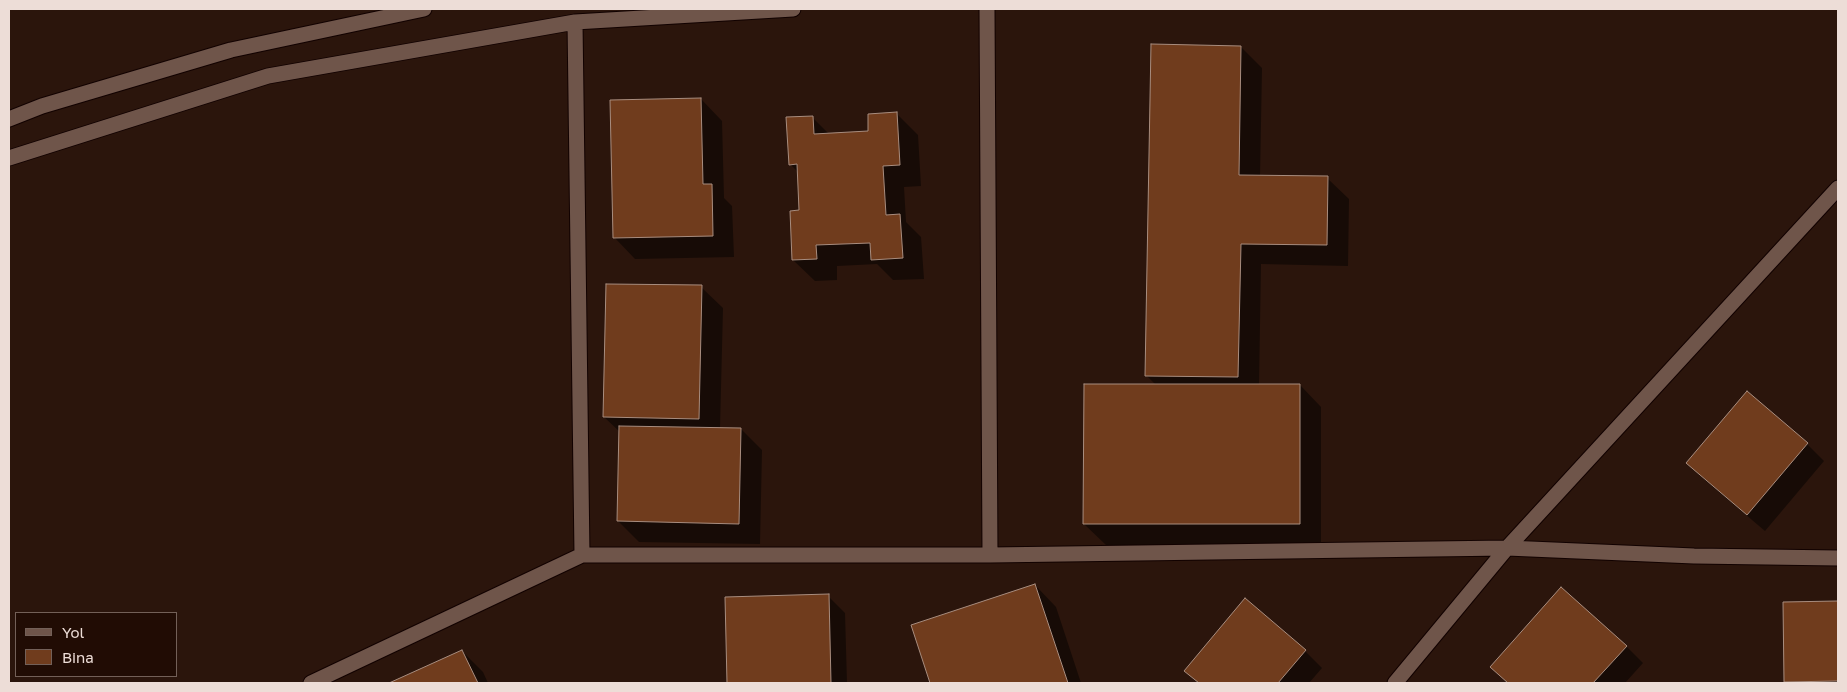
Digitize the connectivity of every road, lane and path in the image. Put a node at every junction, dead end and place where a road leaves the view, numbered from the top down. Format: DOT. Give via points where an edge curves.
graph roads {
  1 [pos="424,9"];
  2 [pos="793,9"];
  3 [pos="987,9"];
  4 [pos="576,22"];
  5 [pos="9,119"];
  6 [pos="9,158"];
  7 [pos="1838,188"];
  8 [pos="1507,548"];
  9 [pos="582,555"];
  10 [pos="990,555"];
  11 [pos="1838,558"];
  12 [pos="311,683"];
  13 [pos="1395,683"];
  1 -- 5 [label="street" via="231,50 42,106"];
  2 -- 4 [label="street"];
  3 -- 10 [label="street"];
  4 -- 6 [label="street" via="268,76"];
  4 -- 9 [label="street"];
  7 -- 8 [label="street"];
  8 -- 10 [label="street"];
  8 -- 11 [label="street"];
  8 -- 13 [label="street"];
  9 -- 10 [label="street"];
  9 -- 12 [label="street"];
}
